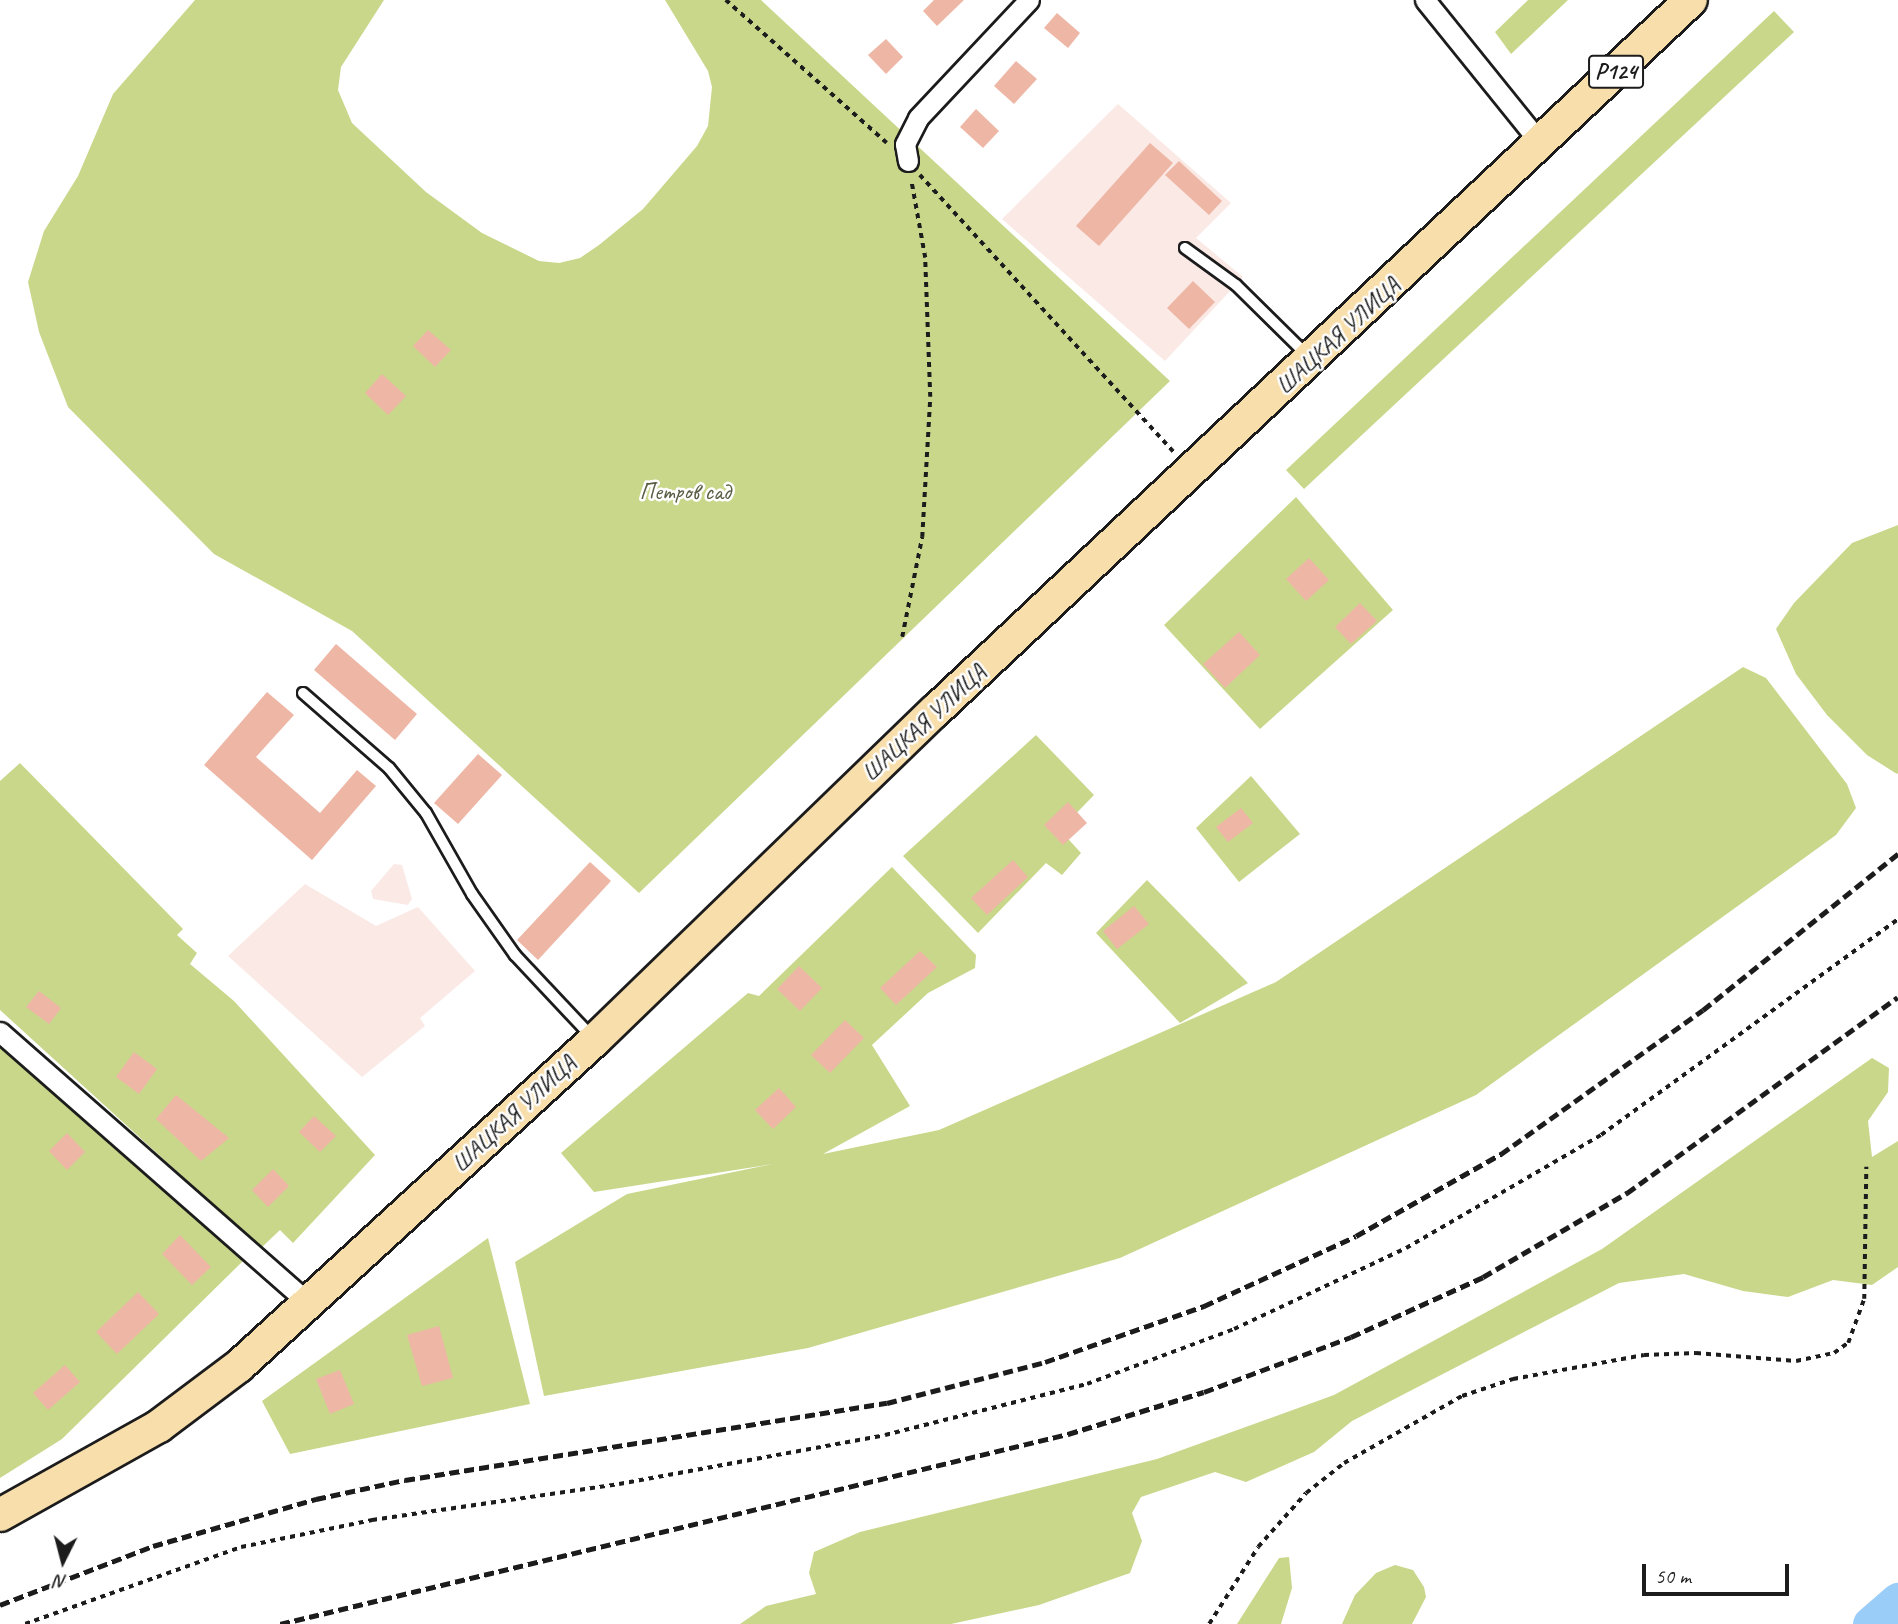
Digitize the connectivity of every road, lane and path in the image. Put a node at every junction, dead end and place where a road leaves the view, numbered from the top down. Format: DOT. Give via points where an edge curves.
graph roads {
  1 [pos="726,0"];
  2 [pos="1029,0"];
  3 [pos="1425,0"];
  4 [pos="1691,0"];
  5 [pos="1541,144"];
  6 [pos="908,161"];
  7 [pos="1185,248"];
  8 [pos="1312,360"];
  9 [pos="1193,473"];
  10 [pos="902,637"];
  11 [pos="303,693"];
  12 [pos="1898,919"];
  13 [pos="0,1032"];
  14 [pos="595,1040"];
  15 [pos="1866,1167"];
  16 [pos="307,1303"];
  17 [pos="0,1515"];
  18 [pos="25,1624"];
  19 [pos="1209,1624"];
  1 -- 6 [label="path"];
  2 -- 6 [label="street" via="918,118 905,144"];
  3 -- 5 [label="street"];
  4 -- 5 [label="main road, Р124"];
  5 -- 8 [label="main road, ШАЦКАЯ УЛИЦА"];
  6 -- 9 [label="path"];
  6 -- 10 [label="path" via="925,258 930,397 922,537"];
  7 -- 8 [label="lane" via="1236,285"];
  8 -- 9 [label="main road, ШАЦКАЯ УЛИЦА"];
  9 -- 14 [label="main road, ШАЦКАЯ УЛИЦА" via="934,712"];
  11 -- 14 [label="lane" via="389,768 426,813 472,894 515,955"];
  12 -- 18 [label="path" via="1601,1135 1406,1248 1234,1329 1087,1384 885,1436 619,1484 372,1520 241,1547"];
  13 -- 16 [label="street"];
  14 -- 16 [label="main road, ШАЦКАЯ УЛИЦА"];
  15 -- 19 [label="path" via="1864,1299 1848,1343 1834,1353 1796,1362 1696,1353 1644,1355 1513,1379 1462,1396 1344,1463 1306,1493 1258,1547"];
  16 -- 17 [label="main road, ШАЦКАЯ УЛИЦА" via="239,1366 159,1426"];
}
